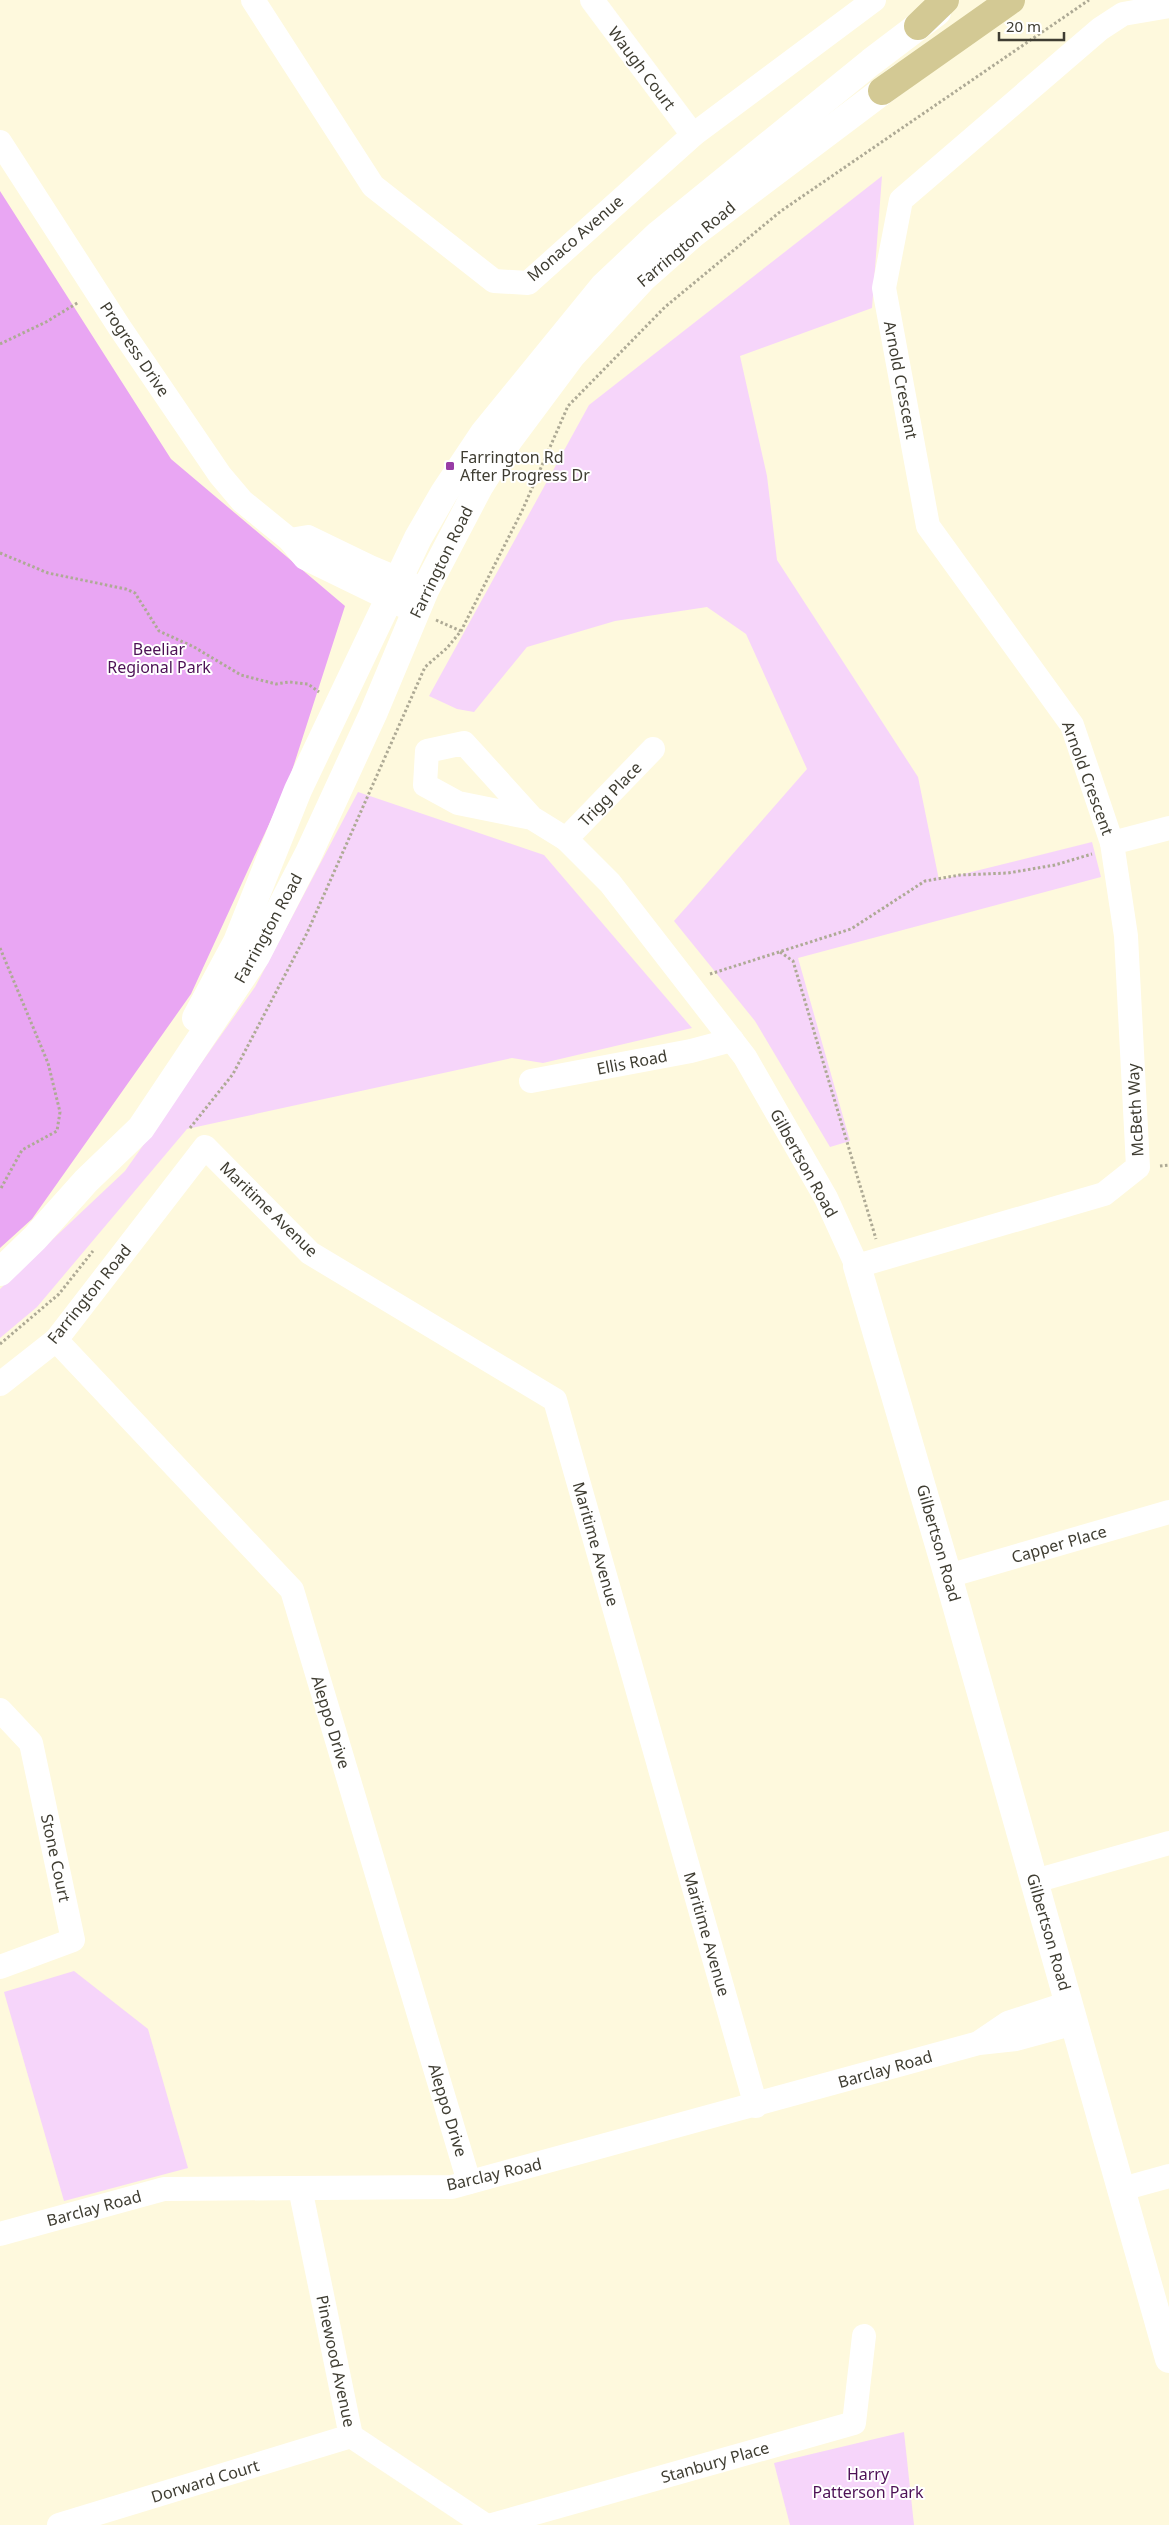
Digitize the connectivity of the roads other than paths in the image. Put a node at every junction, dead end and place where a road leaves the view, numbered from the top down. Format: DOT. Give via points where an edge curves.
graph roads {
  1 [pos="253,0"];
  2 [pos="592,0"];
  3 [pos="874,0"];
  4 [pos="945,0"];
  5 [pos="954,0"];
  6 [pos="1006,0"];
  7 [pos="1011,0"];
  8 [pos="1169,6"];
  9 [pos="918,26"];
  10 [pos="882,91"];
  11 [pos="693,135"];
  12 [pos="0,142"];
  13 [pos="394,589"];
  14 [pos="421,601"];
  15 [pos="653,749"];
  16 [pos="532,818"];
  17 [pos="1169,828"];
  18 [pos="566,839"];
  19 [pos="1112,843"];
  20 [pos="732,1040"];
  21 [pos="531,1081"];
  22 [pos="205,1147"];
  23 [pos="86,1181"];
  24 [pos="858,1266"];
  25 [pos="0,1272"];
  26 [pos="56,1340"];
  27 [pos="0,1384"];
  28 [pos="1169,1512"];
  29 [pos="948,1576"];
  30 [pos="0,1710"];
  31 [pos="1169,1843"];
  32 [pos="1035,1881"];
  33 [pos="0,1966"];
  34 [pos="1072,2013"];
  35 [pos="756,2106"];
  36 [pos="1169,2176"];
  37 [pos="469,2182"];
  38 [pos="300,2188"];
  39 [pos="1122,2189"];
  40 [pos="0,2234"];
  41 [pos="864,2336"];
  42 [pos="1169,2359"];
  43 [pos="351,2436"];
  44 [pos="59,2525"];
  45 [pos="485,2525"];
  46 [pos="492,2525"];
  1 -- 11 [label="street, Monaco Avenue" via="373,186 494,281 528,283"];
  2 -- 11 [label="street, Waugh Court"];
  3 -- 11 [label="street, Monaco Avenue"];
  4 -- 9 [label="main road"];
  5 -- 9 [label="main road, Farrington Road"];
  6 -- 10 [label="main road, Farrington Road"];
  7 -- 10 [label="main road"];
  8 -- 19 [label="street, Arnold Crescent" via="1123,14 1100,29 901,200 884,288 928,526 1072,725"];
  9 -- 13 [label="main road, Farrington Road" via="659,234 603,287 484,433 444,493"];
  10 -- 14 [label="main road, Farrington Road" via="694,233 643,278 598,326 572,355 508,441 479,487"];
  12 -- 13 [label="street, Progress Drive" via="120,328 220,475 242,501 290,540 305,558"];
  13 -- 14 [label="street, Progress Drive"];
  13 -- 23 [label="main road, Farrington Road" via="298,790 237,942 198,1015"];
  14 -- 23 [label="main road, Farrington Road" via="308,855 256,956 140,1128"];
  15 -- 18 [label="street, Trigg Place"];
  16 -- 18 [label="street, Gilbertson Road"];
  17 -- 19 [label="street"];
  18 -- 20 [label="street, Gilbertson Road" via="610,883"];
  19 -- 24 [label="street, McBeth Way" via="1126,936 1138,1167 1104,1194"];
  20 -- 21 [label="street, Ellis Road" via="691,1051"];
  20 -- 24 [label="street, Gilbertson Road" via="745,1057 821,1190"];
  22 -- 26 [label="street, Farrington Road"];
  22 -- 35 [label="street, Maritime Avenue" via="310,1253 555,1400"];
  23 -- 25 [label="main road, Farrington Road"];
  24 -- 29 [label="main road, Gilbertson Road"];
  26 -- 27 [label="street, Farrington Road"];
  26 -- 37 [label="street, Aleppo Drive" via="292,1590"];
  28 -- 29 [label="street, Capper Place"];
  29 -- 32 [label="main road, Gilbertson Road"];
  30 -- 33 [label="street, Stone Court" via="31,1743 73,1940"];
  31 -- 32 [label="street"];
  32 -- 34 [label="main road, Gilbertson Road"];
  34 -- 35 [label="street, Barclay Road" via="1016,2039 979,2043"];
  34 -- 39 [label="main road, Gilbertson Road"];
  35 -- 37 [label="street, Barclay Road"];
  36 -- 39 [label="street"];
  37 -- 38 [label="street, Barclay Road" via="452,2187"];
  38 -- 40 [label="street, Barclay Road" via="164,2189"];
  38 -- 43 [label="street, Pinewood Avenue"];
  39 -- 42 [label="main road, Gilbertson Road"];
  41 -- 46 [label="street, Stanbury Place" via="854,2423"];
  43 -- 44 [label="street, Dorward Court"];
  43 -- 45 [label="street, Pinewood Avenue"];
}
